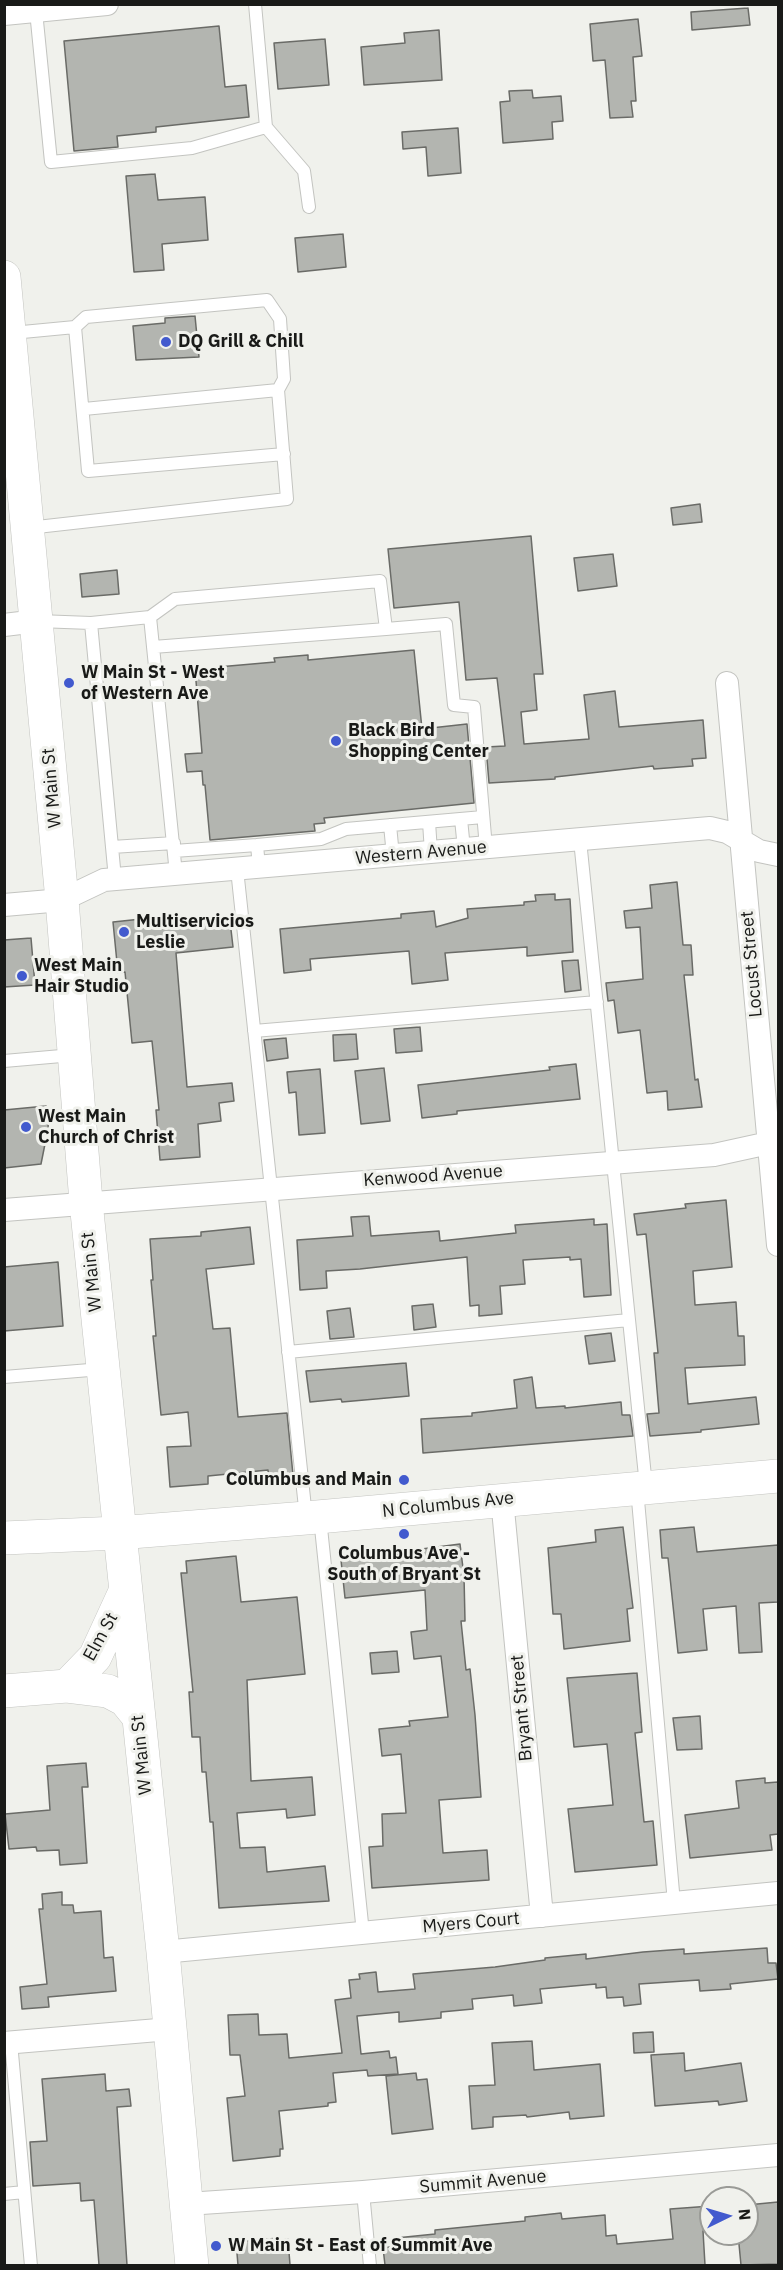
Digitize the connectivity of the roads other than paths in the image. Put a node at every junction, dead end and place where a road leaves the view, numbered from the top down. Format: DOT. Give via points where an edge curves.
graph roads {
  1 [pos="107,4"];
  2 [pos="255,4"];
  3 [pos="36,11"];
  4 [pos="4,14"];
  5 [pos="266,127"];
  6 [pos="309,207"];
  7 [pos="4,277"];
  8 [pos="75,327"];
  9 [pos="7,333"];
  10 [pos="278,390"];
  11 [pos="84,409"];
  12 [pos="284,454"];
  13 [pos="28,528"];
  14 [pos="150,617"];
  15 [pos="37,621"];
  16 [pos="91,623"];
  17 [pos="4,624"];
  18 [pos="386,629"];
  19 [pos="153,647"];
  20 [pos="727,683"];
  21 [pos="483,817"];
  22 [pos="461,819"];
  23 [pos="429,822"];
  24 [pos="390,825"];
  25 [pos="741,838"];
  26 [pos="580,840"];
  27 [pos="112,847"];
  28 [pos="174,847"];
  29 [pos="475,849"];
  30 [pos="432,852"];
  31 [pos="778,855"];
  32 [pos="393,856"];
  33 [pos="251,860"];
  34 [pos="176,874"];
  35 [pos="115,879"];
  36 [pos="62,900"];
  37 [pos="4,905"];
  38 [pos="597,1002"];
  39 [pos="254,1031"];
  40 [pos="74,1055"];
  41 [pos="4,1061"];
  42 [pos="774,1143"];
  43 [pos="613,1162"];
  44 [pos="270,1188"];
  45 [pos="86,1202"];
  46 [pos="4,1210"];
  47 [pos="778,1245"];
  48 [pos="629,1320"];
  49 [pos="288,1352"];
  50 [pos="102,1369"];
  51 [pos="4,1377"];
  52 [pos="778,1476"];
  53 [pos="642,1488"];
  54 [pos="502,1499"];
  55 [pos="313,1518"];
  56 [pos="118,1533"];
  57 [pos="4,1538"];
  58 [pos="124,1592"];
  59 [pos="67,1686"];
  60 [pos="4,1691"];
  61 [pos="138,1716"];
  62 [pos="778,1893"];
  63 [pos="674,1903"];
  64 [pos="542,1916"];
  65 [pos="363,1933"];
  66 [pos="163,1952"];
  67 [pos="170,2029"];
  68 [pos="8,2043"];
  69 [pos="778,2155"];
  70 [pos="24,2192"];
  71 [pos="363,2192"];
  72 [pos="4,2194"];
  73 [pos="187,2204"];
  74 [pos="31,2265"];
  75 [pos="192,2265"];
  76 [pos="370,2265"];
  1 -- 3 [label="street"];
  2 -- 5 [label="lane"];
  3 -- 4 [label="street"];
  3 -- 5 [label="lane" via="51,162 192,148"];
  5 -- 6 [label="lane" via="304,171"];
  7 -- 9 [label="main road, W Main St"];
  8 -- 9 [label="lane"];
  8 -- 10 [label="lane" via="86,317 267,300 280,319 284,379"];
  8 -- 11 [label="lane"];
  9 -- 13 [label="main road, W Main St"];
  10 -- 11 [label="lane"];
  10 -- 12 [label="lane"];
  11 -- 12 [label="lane" via="88,471"];
  12 -- 13 [label="lane" via="287,499"];
  13 -- 15 [label="main road, W Main St"];
  14 -- 16 [label="lane"];
  14 -- 18 [label="lane" via="175,599 380,581"];
  14 -- 19 [label="lane"];
  15 -- 16 [label="lane"];
  15 -- 17 [label="street"];
  15 -- 36 [label="main road, W Main St"];
  16 -- 27 [label="lane"];
  18 -- 19 [label="lane"];
  18 -- 21 [label="lane" via="446,624 454,705 474,707"];
  19 -- 28 [label="lane"];
  20 -- 25 [label="street, Locust Street"];
  21 -- 22 [label="lane"];
  21 -- 29 [label="lane"];
  22 -- 23 [label="lane"];
  22 -- 29 [label="lane"];
  23 -- 24 [label="lane"];
  23 -- 30 [label="lane"];
  24 -- 32 [label="lane"];
  24 -- 33 [label="lane" via="346,829"];
  25 -- 26 [label="street, Western Avenue" via="710,828"];
  25 -- 31 [label="street, Western Avenue" via="759,850"];
  25 -- 42 [label="street, Locust Street"];
  26 -- 29 [label="street, Western Avenue"];
  26 -- 38 [label="lane"];
  27 -- 28 [label="lane"];
  27 -- 35 [label="lane"];
  28 -- 33 [label="lane"];
  28 -- 34 [label="lane"];
  29 -- 30 [label="street, Western Avenue"];
  30 -- 32 [label="street, Western Avenue"];
  32 -- 33 [label="street, Western Avenue"];
  33 -- 34 [label="street, Western Avenue"];
  33 -- 39 [label="lane"];
  34 -- 35 [label="street, Western Avenue"];
  35 -- 36 [label="street, Western Avenue" via="104,880"];
  36 -- 37 [label="street"];
  36 -- 40 [label="main road, W Main St"];
  38 -- 39 [label="lane"];
  38 -- 43 [label="lane"];
  39 -- 44 [label="lane"];
  40 -- 41 [label="lane"];
  40 -- 45 [label="main road, W Main St"];
  42 -- 43 [label="street, Kenwood Avenue" via="714,1155"];
  42 -- 47 [label="street, Locust Street"];
  43 -- 44 [label="street, Kenwood Avenue"];
  43 -- 48 [label="lane"];
  44 -- 45 [label="street, Kenwood Avenue"];
  44 -- 49 [label="lane"];
  45 -- 46 [label="street, Kenwood Avenue"];
  45 -- 50 [label="main road, W Main St"];
  48 -- 49 [label="lane"];
  48 -- 53 [label="lane"];
  49 -- 55 [label="lane"];
  50 -- 51 [label="lane"];
  50 -- 56 [label="main road, W Main St"];
  52 -- 53 [label="main road, N Columbus Ave"];
  53 -- 54 [label="main road, N Columbus Ave"];
  53 -- 63 [label="lane"];
  54 -- 55 [label="main road, N Columbus Ave"];
  54 -- 64 [label="street, Bryant Street"];
  55 -- 56 [label="main road, N Columbus Ave"];
  55 -- 65 [label="lane"];
  56 -- 57 [label="main road, N Columbus Ave"];
  56 -- 58 [label="main road, W Main St"];
  58 -- 59 [label="main road, Elm St" via="94,1657"];
  58 -- 61 [label="main road, W Main St"];
  59 -- 60 [label="main road"];
  59 -- 61 [label="main road" via="108,1691 125,1700"];
  61 -- 66 [label="main road, W Main St"];
  62 -- 63 [label="street, Myers Court"];
  63 -- 64 [label="street, Myers Court"];
  64 -- 65 [label="street, Myers Court"];
  65 -- 66 [label="street, Myers Court"];
  66 -- 67 [label="main road, W Main St"];
  67 -- 68 [label="street"];
  67 -- 73 [label="main road, W Main St"];
  68 -- 70 [label="lane"];
  69 -- 71 [label="street, Summit Avenue"];
  70 -- 72 [label="lane"];
  70 -- 74 [label="lane"];
  71 -- 73 [label="street, Summit Avenue"];
  71 -- 76 [label="lane"];
  73 -- 75 [label="main road, W Main St"];
}
